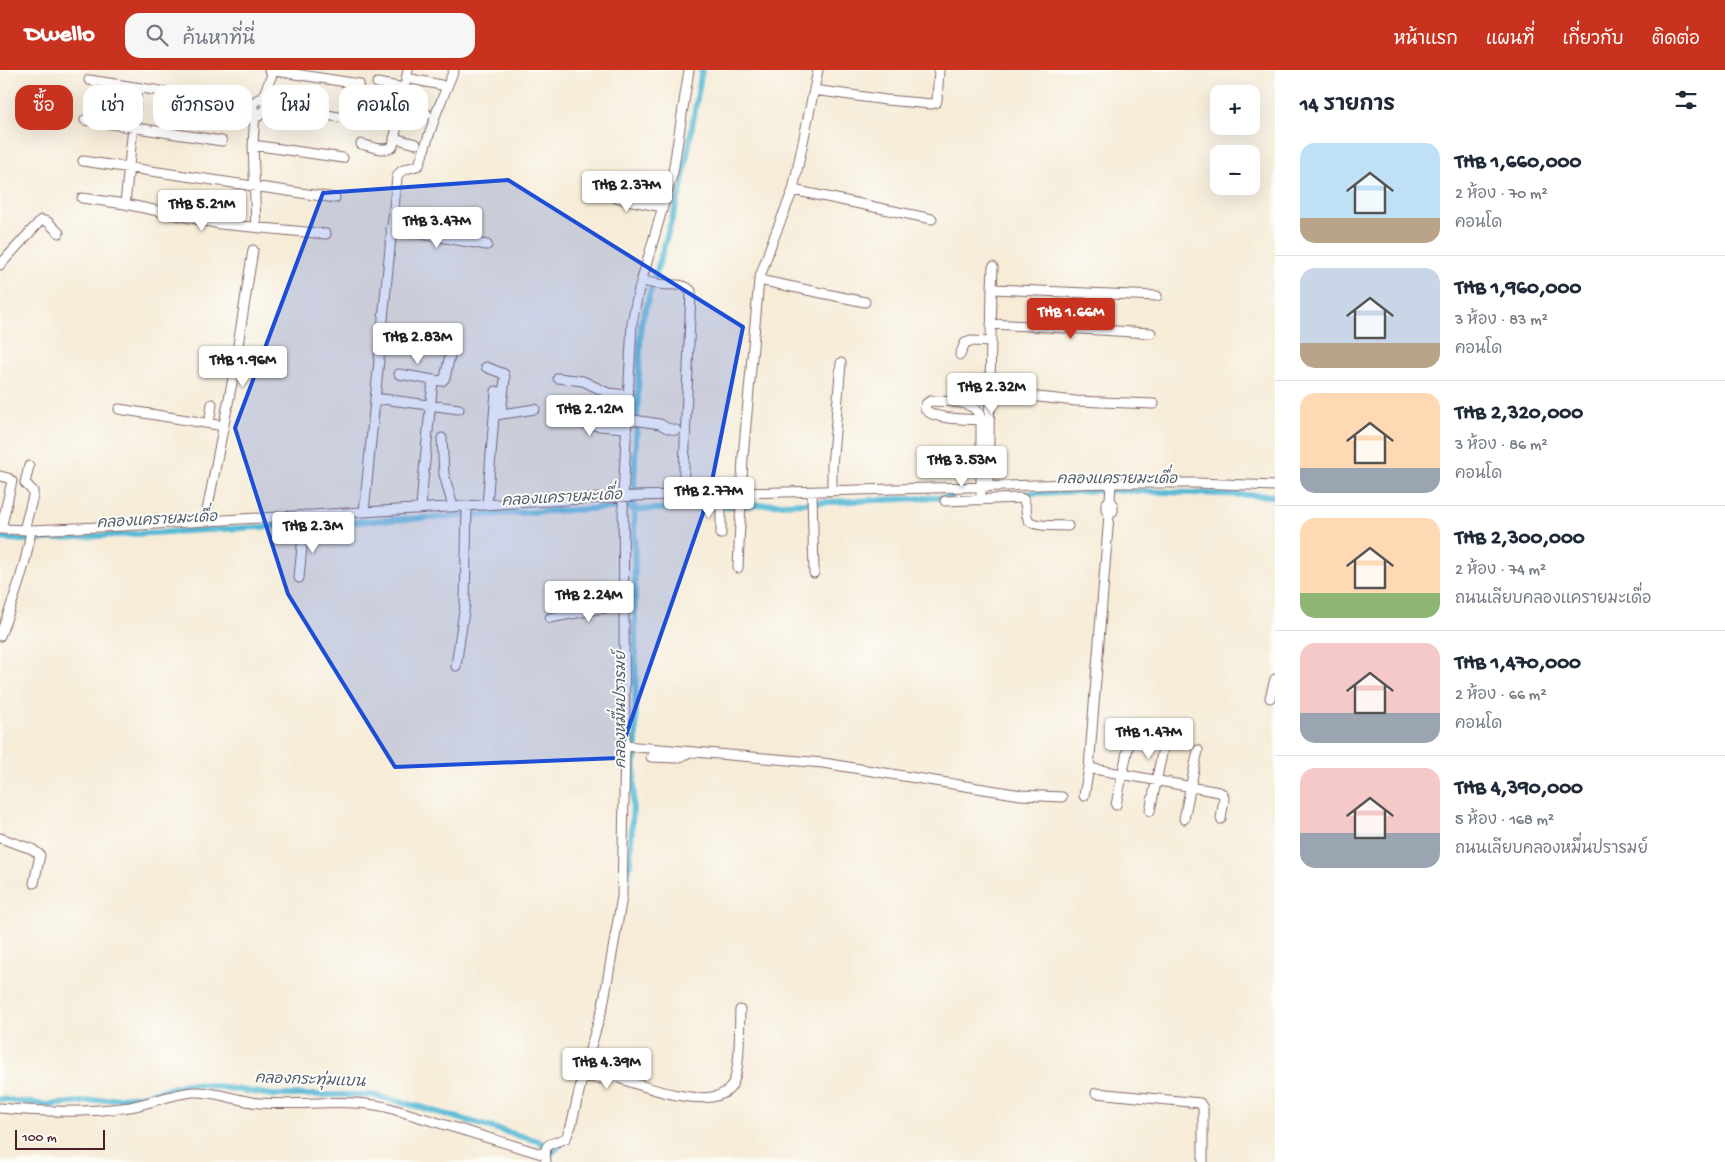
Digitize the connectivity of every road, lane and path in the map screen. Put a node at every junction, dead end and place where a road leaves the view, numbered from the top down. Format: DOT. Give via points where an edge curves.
graph roads {
  1 [pos="272,70"];
  2 [pos="454,70"];
  3 [pos="689,70"];
  4 [pos="818,70"];
  5 [pos="939,70"];
  6 [pos="407,74"];
  7 [pos="89,80"];
  8 [pos="377,83"];
  9 [pos="359,84"];
  10 [pos="119,85"];
  11 [pos="268,85"];
  12 [pos="388,85"];
  13 [pos="440,85"];
  14 [pos="143,89"];
  15 [pos="814,90"];
  16 [pos="262,102"];
  17 [pos="254,108"];
  18 [pos="262,113"];
  19 [pos="143,129"];
  20 [pos="133,130"];
  21 [pos="396,130"];
  22 [pos="394,138"];
  23 [pos="222,141"];
  24 [pos="361,144"];
  25 [pos="416,144"];
  26 [pos="253,145"];
  27 [pos="343,158"];
  28 [pos="83,161"];
  29 [pos="129,167"];
  30 [pos="254,186"];
  31 [pos="793,190"];
  32 [pos="597,192"];
  33 [pos="82,198"];
  34 [pos="335,198"];
  35 [pos="125,204"];
  36 [pos="663,207"];
  37 [pos="932,220"];
  38 [pos="256,227"];
  39 [pos="391,229"];
  40 [pos="59,233"];
  41 [pos="326,234"];
  42 [pos="487,245"];
  43 [pos="253,250"];
  44 [pos="0,265"];
  45 [pos="993,267"];
  46 [pos="760,280"];
  47 [pos="649,282"];
  48 [pos="992,289"];
  49 [pos="1158,296"];
  50 [pos="865,302"];
  51 [pos="991,324"];
  52 [pos="1151,333"];
  53 [pos="991,342"];
  54 [pos="450,356"];
  55 [pos="960,356"];
  56 [pos="841,363"];
  57 [pos="486,367"];
  58 [pos="399,374"];
  59 [pos="558,378"];
  60 [pos="433,380"];
  61 [pos="496,391"];
  62 [pos="990,392"];
  63 [pos="628,395"];
  64 [pos="375,398"];
  65 [pos="212,404"];
  66 [pos="960,404"];
  67 [pos="1154,404"];
  68 [pos="430,406"];
  69 [pos="119,409"];
  70 [pos="459,409"];
  71 [pos="535,409"];
  72 [pos="497,414"];
  73 [pos="959,418"];
  74 [pos="557,419"];
  75 [pos="981,420"];
  76 [pos="632,422"];
  77 [pos="209,423"];
  78 [pos="224,426"];
  79 [pos="676,430"];
  80 [pos="442,438"];
  81 [pos="29,466"];
  82 [pos="0,476"];
  83 [pos="1275,486"];
  84 [pos="832,491"];
  85 [pos="1110,491"];
  86 [pos="982,492"];
  87 [pos="683,495"];
  88 [pos="812,498"];
  89 [pos="740,499"];
  90 [pos="721,500"];
  91 [pos="627,501"];
  92 [pos="945,501"];
  93 [pos="486,505"];
  94 [pos="453,507"];
  95 [pos="421,508"];
  96 [pos="364,512"];
  97 [pos="467,512"];
  98 [pos="205,521"];
  99 [pos="304,525"];
  100 [pos="1068,526"];
  101 [pos="1,529"];
  102 [pos="345,532"];
  103 [pos="29,534"];
  104 [pos="721,534"];
  105 [pos="738,568"];
  106 [pos="814,573"];
  107 [pos="299,578"];
  108 [pos="624,604"];
  109 [pos="550,618"];
  110 [pos="0,636"];
  111 [pos="456,666"];
  112 [pos="1275,679"];
  113 [pos="1270,698"];
  114 [pos="1130,738"];
  115 [pos="1164,744"];
  116 [pos="630,747"];
  117 [pos="1198,750"];
  118 [pos="690,752"];
  119 [pos="651,757"];
  120 [pos="1089,768"];
  121 [pos="1122,774"];
  122 [pos="1156,780"];
  123 [pos="1191,787"];
  124 [pos="1084,796"];
  125 [pos="1062,797"];
  126 [pos="1116,805"];
  127 [pos="1150,811"];
  128 [pos="1184,819"];
  129 [pos="1221,819"];
  130 [pos="0,838"];
  131 [pos="34,884"];
  132 [pos="740,1010"];
  133 [pos="588,1072"];
  134 [pos="1096,1093"];
  135 [pos="0,1108"];
  136 [pos="546,1153"];
  137 [pos="1203,1162"];
  1 -- 9 [label="street"];
  1 -- 11 [label="street"];
  2 -- 39 [label="street" via="436,111 420,165 399,172"];
  3 -- 36 [label="street" via="673,172"];
  4 -- 15 [label="street"];
  5 -- 15 [label="street" via="937,100 932,104"];
  6 -- 13 [label="street"];
  7 -- 10 [label="street"];
  8 -- 12 [label="street"];
  14 -- 17 [label="street"];
  15 -- 31 [label="street"];
  16 -- 17 [label="street" via="254,101"];
  17 -- 18 [label="street" via="259,116"];
  17 -- 26 [label="street"];
  19 -- 23 [label="street"];
  20 -- 29 [label="street"];
  21 -- 22 [label="street"];
  22 -- 24 [label="street" via="393,146 385,150"];
  22 -- 25 [label="street"];
  26 -- 27 [label="street"];
  26 -- 30 [label="street"];
  28 -- 29 [label="street"];
  29 -- 30 [label="street"];
  29 -- 35 [label="street"];
  30 -- 34 [label="street"];
  30 -- 38 [label="street"];
  31 -- 37 [label="street"];
  31 -- 46 [label="street"];
  32 -- 36 [label="street"];
  33 -- 35 [label="street"];
  35 -- 38 [label="street" via="220,224"];
  36 -- 47 [label="street"];
  38 -- 41 [label="street"];
  39 -- 42 [label="street"];
  39 -- 64 [label="street"];
  40 -- 44 [label="street" via="41,220"];
  43 -- 78 [label="street"];
  45 -- 48 [label="street"];
  46 -- 50 [label="street"];
  46 -- 89 [label="street"];
  47 -- 63 [label="street" via="635,306"];
  47 -- 87 [label="street" via="688,287 691,292"];
  48 -- 49 [label="street"];
  48 -- 51 [label="street"];
  51 -- 52 [label="street"];
  51 -- 53 [label="street"];
  53 -- 55 [label="street" via="971,341 962,347"];
  53 -- 62 [label="street"];
  54 -- 60 [label="street" via="445,378"];
  56 -- 84 [label="street"];
  57 -- 72 [label="street" via="504,374"];
  58 -- 60 [label="street"];
  59 -- 63 [label="street" via="582,381 608,393"];
  60 -- 68 [label="street"];
  61 -- 72 [label="street"];
  62 -- 67 [label="street" via="1076,401"];
  62 -- 86 [label="street"];
  63 -- 76 [label="street"];
  64 -- 68 [label="street"];
  64 -- 96 [label="street"];
  65 -- 77 [label="street"];
  66 -- 73 [label="street"];
  66 -- 73 [label="street" via="930,400 925,409 939,416"];
  66 -- 75 [label="street" via="974,407 980,412"];
  68 -- 70 [label="street"];
  68 -- 95 [label="street"];
  69 -- 77 [label="street"];
  71 -- 72 [label="street"];
  72 -- 93 [label="street"];
  73 -- 75 [label="street"];
  74 -- 76 [label="street" via="599,426"];
  75 -- 86 [label="street"];
  76 -- 79 [label="street" via="660,424"];
  76 -- 91 [label="street"];
  77 -- 78 [label="street"];
  78 -- 98 [label="street"];
  80 -- 94 [label="street" via="444,474"];
  81 -- 103 [label="street" via="25,483 33,491 33,496"];
  82 -- 101 [label="street" via="12,481"];
  83 -- 85 [label="street" via="1196,483"];
  84 -- 86 [label="street"];
  84 -- 88 [label="street"];
  85 -- 86 [label="street"];
  85 -- 120 [label="street" via="1106,504 1109,515"];
  86 -- 92 [label="street"];
  86 -- 100 [label="street" via="1023,499 1030,522 1037,525"];
  87 -- 90 [label="street"];
  87 -- 91 [label="street"];
  88 -- 89 [label="street"];
  88 -- 106 [label="street"];
  89 -- 90 [label="street"];
  89 -- 105 [label="street"];
  90 -- 104 [label="street"];
  91 -- 93 [label="street"];
  91 -- 108 [label="street"];
  93 -- 97 [label="street"];
  94 -- 95 [label="street"];
  94 -- 97 [label="street"];
  95 -- 96 [label="street"];
  96 -- 99 [label="street"];
  97 -- 111 [label="street" via="465,604"];
  98 -- 99 [label="street"];
  98 -- 103 [label="street"];
  99 -- 102 [label="street"];
  99 -- 107 [label="street"];
  101 -- 103 [label="street"];
  103 -- 110 [label="street" via="19,582"];
  108 -- 109 [label="street"];
  108 -- 116 [label="street"];
  112 -- 113 [label="street"];
  114 -- 121 [label="street"];
  115 -- 122 [label="street"];
  116 -- 118 [label="street"];
  116 -- 133 [label="street" via="622,897"];
  117 -- 123 [label="street"];
  118 -- 119 [label="street" via="678,758"];
  118 -- 125 [label="street" via="822,763 1021,795"];
  120 -- 121 [label="street"];
  120 -- 124 [label="street"];
  121 -- 122 [label="street"];
  121 -- 126 [label="street"];
  122 -- 123 [label="street"];
  122 -- 127 [label="street"];
  123 -- 128 [label="street"];
  123 -- 129 [label="street" via="1223,794"];
  130 -- 131 [label="street" via="32,848 40,855"];
  132 -- 133 [label="street" via="736,1077 726,1093 688,1097"];
  133 -- 136 [label="street" via="568,1136 550,1143"];
  134 -- 137 [label="street" via="1200,1103 1203,1108"];
  135 -- 136 [label="street" via="44,1112 115,1109 197,1092 262,1103 363,1103"];
}
